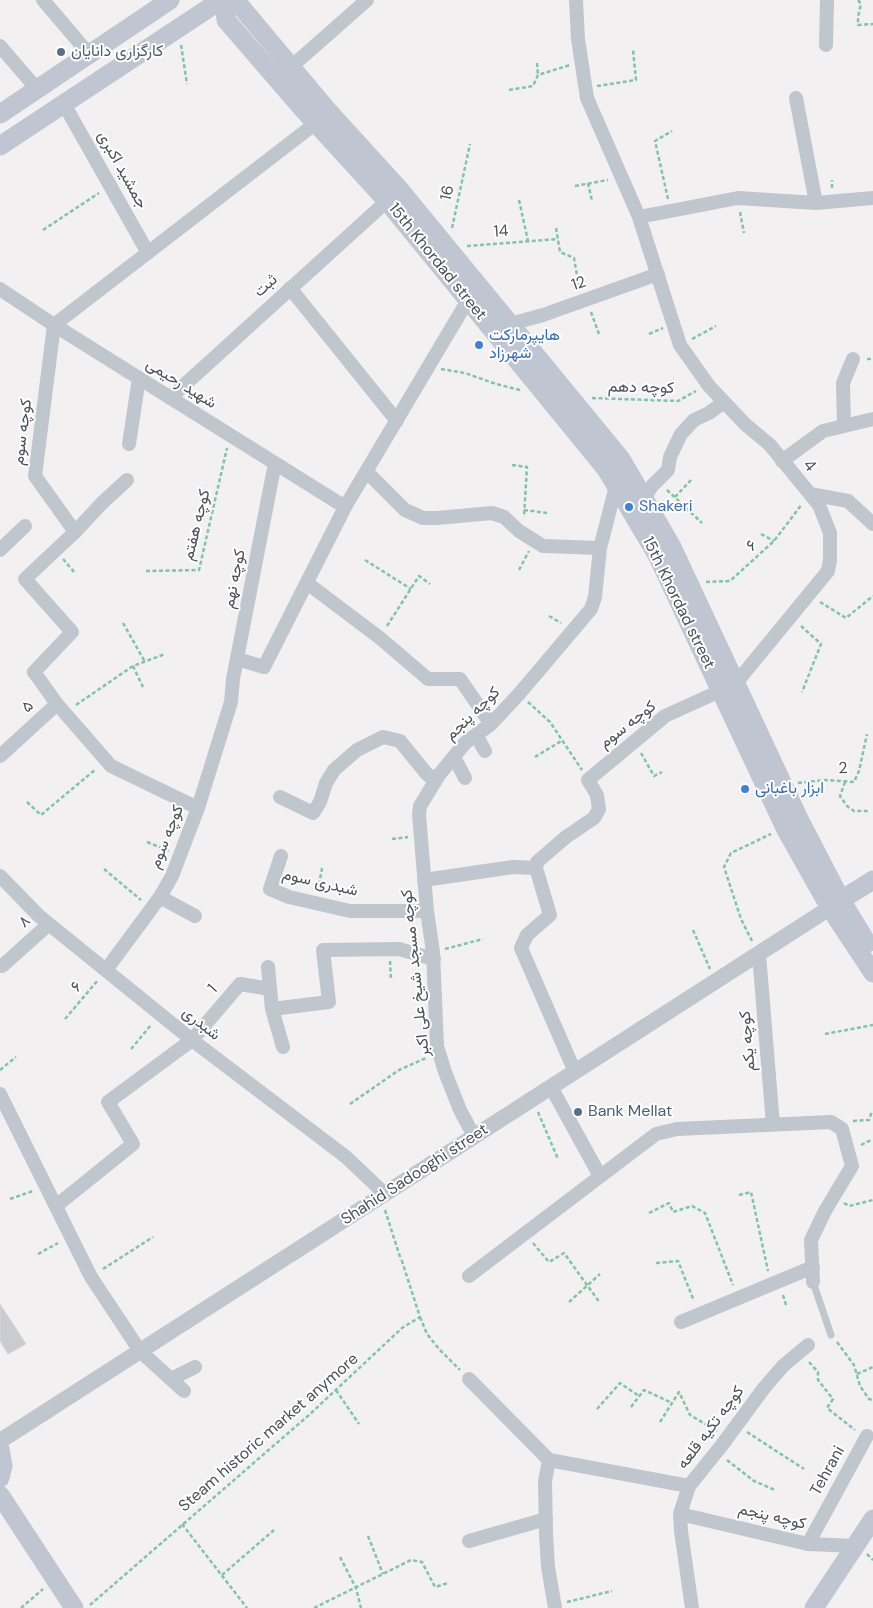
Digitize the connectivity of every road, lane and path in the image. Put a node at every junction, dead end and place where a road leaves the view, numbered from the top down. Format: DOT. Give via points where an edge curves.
graph roads {
  1 [pos="43,0"];
  2 [pos="170,0"];
  3 [pos="224,0"];
  4 [pos="367,0"];
  5 [pos="576,0"];
  6 [pos="826,0"];
  7 [pos="858,0"];
  8 [pos="873,24"];
  9 [pos="178,28"];
  10 [pos="826,45"];
  11 [pos="0,46"];
  12 [pos="633,50"];
  13 [pos="90,54"];
  14 [pos="582,62"];
  15 [pos="537,63"];
  16 [pos="291,67"];
  17 [pos="538,75"];
  18 [pos="187,84"];
  19 [pos="586,88"];
  20 [pos="37,90"];
  21 [pos="509,90"];
  22 [pos="796,98"];
  23 [pos="64,104"];
  24 [pos="0,114"];
  25 [pos="316,123"];
  26 [pos="672,130"];
  27 [pos="470,144"];
  28 [pos="0,146"];
  29 [pos="622,178"];
  30 [pos="588,184"];
  31 [pos="111,185"];
  32 [pos="575,186"];
  33 [pos="738,198"];
  34 [pos="873,198"];
  35 [pos="518,200"];
  36 [pos="387,201"];
  37 [pos="592,201"];
  38 [pos="816,203"];
  39 [pos="671,210"];
  40 [pos="638,217"];
  41 [pos="556,228"];
  42 [pos="43,230"];
  43 [pos="744,233"];
  44 [pos="558,239"];
  45 [pos="528,241"];
  46 [pos="446,246"];
  47 [pos="148,253"];
  48 [pos="658,274"];
  49 [pos="290,288"];
  50 [pos="0,289"];
  51 [pos="468,300"];
  52 [pos="584,301"];
  53 [pos="510,324"];
  54 [pos="54,325"];
  55 [pos="716,326"];
  56 [pos="599,334"];
  57 [pos="680,345"];
  58 [pos="853,359"];
  59 [pos="429,368"];
  60 [pos="139,378"];
  61 [pos="707,383"];
  62 [pos="521,390"];
  63 [pos="170,398"];
  64 [pos="570,398"];
  65 [pos="724,402"];
  66 [pos="873,419"];
  67 [pos="397,421"];
  68 [pos="844,426"];
  69 [pos="230,435"];
  70 [pos="129,444"];
  71 [pos="782,461"];
  72 [pos="275,463"];
  73 [pos="512,465"];
  74 [pos="367,472"];
  75 [pos="127,480"];
  76 [pos="657,480"];
  77 [pos="691,480"];
  78 [pos="616,486"];
  79 [pos="810,494"];
  80 [pos="675,497"];
  81 [pos="644,498"];
  82 [pos="345,508"];
  83 [pos="524,510"];
  84 [pos="547,513"];
  85 [pos="702,523"];
  86 [pos="873,524"];
  87 [pos="25,526"];
  88 [pos="75,532"];
  89 [pos="761,534"];
  90 [pos="529,537"];
  91 [pos="774,541"];
  92 [pos="600,548"];
  93 [pos="0,550"];
  94 [pos="55,551"];
  95 [pos="365,560"];
  96 [pos="519,570"];
  97 [pos="146,571"];
  98 [pos="75,573"];
  99 [pos="308,583"];
  100 [pos="689,583"];
  101 [pos="430,584"];
  102 [pos="411,589"];
  103 [pos="808,595"];
  104 [pos="873,596"];
  105 [pos="790,617"];
  106 [pos="123,623"];
  107 [pos="380,638"];
  108 [pos="165,654"];
  109 [pos="237,659"];
  110 [pos="144,662"];
  111 [pos="133,666"];
  112 [pos="142,687"];
  113 [pos="728,687"];
  114 [pos="802,692"];
  115 [pos="520,694"];
  116 [pos="231,702"];
  117 [pos="60,708"];
  118 [pos="491,724"];
  119 [pos="867,734"];
  120 [pos="476,735"];
  121 [pos="563,740"];
  122 [pos="634,741"];
  123 [pos="485,751"];
  124 [pos="0,756"];
  125 [pos="454,757"];
  126 [pos="535,757"];
  127 [pos="107,761"];
  128 [pos="662,772"];
  129 [pos="439,775"];
  130 [pos="465,778"];
  131 [pos="588,780"];
  132 [pos="845,782"];
  133 [pos="785,788"];
  134 [pos="280,797"];
  135 [pos="27,802"];
  136 [pos="198,808"];
  137 [pos="870,811"];
  138 [pos="785,828"];
  139 [pos="420,835"];
  140 [pos="392,839"];
  141 [pos="147,842"];
  142 [pos="180,856"];
  143 [pos="281,856"];
  144 [pos="322,868"];
  145 [pos="536,868"];
  146 [pos="104,869"];
  147 [pos="0,876"];
  148 [pos="424,880"];
  149 [pos="873,880"];
  150 [pos="160,897"];
  151 [pos="316,903"];
  152 [pos="835,904"];
  153 [pos="151,909"];
  154 [pos="427,911"];
  155 [pos="195,916"];
  156 [pos="49,924"];
  157 [pos="692,930"];
  158 [pos="483,939"];
  159 [pos="873,952"];
  160 [pos="759,954"];
  161 [pos="434,955"];
  162 [pos="2,966"];
  163 [pos="268,967"];
  164 [pos="106,970"];
  165 [pos="873,974"];
  166 [pos="716,982"];
  167 [pos="270,989"];
  168 [pos="272,1009"];
  169 [pos="160,1014"];
  170 [pos="64,1019"];
  171 [pos="873,1025"];
  172 [pos="825,1034"];
  173 [pos="192,1040"];
  174 [pos="283,1047"];
  175 [pos="131,1048"];
  176 [pos="439,1053"];
  177 [pos="16,1057"];
  178 [pos="0,1070"];
  179 [pos="575,1072"];
  180 [pos="551,1087"];
  181 [pos="0,1094"];
  182 [pos="532,1099"];
  183 [pos="350,1104"];
  184 [pos="872,1111"];
  185 [pos="831,1122"];
  186 [pos="773,1125"];
  187 [pos="474,1136"];
  188 [pos="558,1160"];
  189 [pos="600,1176"];
  190 [pos="46,1187"];
  191 [pos="739,1195"];
  192 [pos="382,1196"];
  193 [pos="833,1198"];
  194 [pos="10,1199"];
  195 [pos="873,1200"];
  196 [pos="56,1206"];
  197 [pos="649,1213"];
  198 [pos="525,1234"];
  199 [pos="71,1237"];
  200 [pos="153,1237"];
  201 [pos="38,1254"];
  202 [pos="656,1263"];
  203 [pos="600,1274"];
  204 [pos="813,1274"];
  205 [pos="468,1276"];
  206 [pos="91,1277"];
  207 [pos="771,1284"];
  208 [pos="588,1286"];
  209 [pos="738,1298"];
  210 [pos="569,1302"];
  211 [pos="600,1303"];
  212 [pos="700,1314"];
  213 [pos="420,1316"];
  214 [pos="682,1322"];
  215 [pos="833,1337"];
  216 [pos="804,1348"];
  217 [pos="140,1351"];
  218 [pos="195,1367"];
  219 [pos="873,1367"];
  220 [pos="857,1374"];
  221 [pos="171,1379"];
  222 [pos="469,1379"];
  223 [pos="336,1390"];
  224 [pos="184,1391"];
  225 [pos="639,1396"];
  226 [pos="873,1400"];
  227 [pos="672,1403"];
  228 [pos="631,1407"];
  229 [pos="597,1409"];
  230 [pos="660,1422"];
  231 [pos="359,1424"];
  232 [pos="735,1425"];
  233 [pos="727,1437"];
  234 [pos="866,1439"];
  235 [pos="0,1441"];
  236 [pos="0,1449"];
  237 [pos="716,1452"];
  238 [pos="549,1460"];
  239 [pos="804,1469"];
  240 [pos="0,1478"];
  241 [pos="689,1486"];
  242 [pos="775,1490"];
  243 [pos="0,1496"];
  244 [pos="680,1514"];
  245 [pos="0,1516"];
  246 [pos="546,1519"];
  247 [pos="873,1519"];
  248 [pos="182,1524"];
  249 [pos="274,1530"];
  250 [pos="368,1536"];
  251 [pos="469,1541"];
  252 [pos="865,1543"];
  253 [pos="808,1544"];
  254 [pos="340,1557"];
  255 [pos="222,1575"];
  256 [pos="384,1575"];
  257 [pos="448,1583"];
  258 [pos="46,1586"];
  259 [pos="356,1588"];
  260 [pos="612,1591"];
  261 [pos="555,1606"];
  262 [pos="22,1608"];
  263 [pos="62,1608"];
  264 [pos="74,1608"];
  265 [pos="87,1608"];
  266 [pos="247,1608"];
  267 [pos="314,1608"];
  268 [pos="361,1608"];
  269 [pos="692,1608"];
  270 [pos="814,1608"];
  271 [pos="828,1608"];
  1 -- 13 [label="street"];
  2 -- 13 [label="main road"];
  3 -- 9 [label="main road"];
  3 -- 16 [label="main road, 15th Khordad street" via="242,8"];
  3 -- 25 [label="main road, 15th Khordad street" via="226,20"];
  4 -- 16 [label="street"];
  5 -- 14 [label="street, 4"];
  6 -- 10 [label="street"];
  7 -- 8 [label="path" via="861,4 858,25"];
  9 -- 18 [label="path"];
  9 -- 23 [label="main road"];
  11 -- 20 [label="street"];
  12 -- 19 [label="path" via="636,80"];
  13 -- 20 [label="main road"];
  14 -- 17 [label="path"];
  14 -- 19 [label="street, 4"];
  15 -- 17 [label="path"];
  16 -- 46 [label="main road, 15th Khordad street"];
  17 -- 21 [label="path" via="533,86"];
  19 -- 29 [label="street, 4"];
  20 -- 24 [label="main road"];
  22 -- 38 [label="street"];
  23 -- 28 [label="main road"];
  23 -- 31 [label="street, جمشید اکبری"];
  25 -- 36 [label="main road, 15th Khordad street"];
  25 -- 47 [label="street"];
  26 -- 39 [label="path" via="655,141"];
  27 -- 46 [label="path, 16"];
  29 -- 30 [label="path"];
  29 -- 40 [label="street, 4"];
  30 -- 32 [label="path"];
  30 -- 37 [label="path"];
  31 -- 42 [label="path"];
  31 -- 47 [label="street, جمشید اکبری"];
  33 -- 38 [label="street"];
  33 -- 39 [label="street"];
  33 -- 43 [label="path"];
  34 -- 38 [label="street"];
  35 -- 45 [label="path"];
  36 -- 49 [label="street, ثبت"];
  36 -- 51 [label="main road, 15th Khordad street"];
  39 -- 40 [label="street"];
  40 -- 48 [label="street, 4"];
  41 -- 44 [label="path"];
  44 -- 45 [label="path, 14"];
  44 -- 52 [label="path" via="560,252 574,258"];
  45 -- 46 [label="path, 14"];
  46 -- 53 [label="main road, 15th Khordad street"];
  47 -- 54 [label="street"];
  48 -- 52 [label="street, 12"];
  48 -- 57 [label="street, 4"];
  49 -- 63 [label="street, ثبت"];
  49 -- 67 [label="street"];
  50 -- 54 [label="street, شهید رحیمی"];
  51 -- 59 [label="street"];
  51 -- 78 [label="main road, 15th Khordad street" via="606,469"];
  52 -- 53 [label="street, 12"];
  52 -- 56 [label="path"];
  53 -- 64 [label="main road, 15th Khordad street"];
  54 -- 60 [label="street, شهید رحیمی"];
  54 -- 88 [label="street, کوچه سوم" via="35,476"];
  55 -- 57 [label="path"];
  57 -- 61 [label="street, 4"];
  58 -- 68 [label="street" via="843,383"];
  59 -- 62 [label="path" via="465,373"];
  59 -- 67 [label="street"];
  60 -- 63 [label="street, شهید رحیمی"];
  60 -- 70 [label="street"];
  61 -- 64 [label="path, کوچه دهم" via="678,402"];
  61 -- 65 [label="street, 4"];
  63 -- 69 [label="street, شهید رحیمی"];
  64 -- 81 [label="main road, 15th Khordad street" via="621,459"];
  65 -- 71 [label="street, 4" via="770,445"];
  65 -- 76 [label="street" via="694,420 681,434 670,457 668,470"];
  66 -- 68 [label="street"];
  67 -- 74 [label="street"];
  68 -- 71 [label="street" via="823,431"];
  69 -- 72 [label="street, شهید رحیمی"];
  69 -- 97 [label="path, کوچه هفتم" via="199,570"];
  71 -- 79 [label="street, 4"];
  72 -- 82 [label="street, شهید رحیمی"];
  72 -- 109 [label="street, کوچه نهم"];
  73 -- 83 [label="path" via="527,467"];
  74 -- 82 [label="street"];
  74 -- 90 [label="street" via="405,510 423,518 492,513 504,517"];
  75 -- 88 [label="street"];
  76 -- 80 [label="path"];
  76 -- 81 [label="street"];
  77 -- 80 [label="path"];
  78 -- 92 [label="street, کوچه پنجم"];
  78 -- 113 [label="main road, 15th Khordad street"];
  79 -- 86 [label="street" via="848,501"];
  79 -- 91 [label="path, ۶"];
  79 -- 103 [label="street, 4" via="819,505 830,533 830,560 828,570"];
  80 -- 85 [label="path"];
  81 -- 100 [label="main road, 15th Khordad street"];
  82 -- 99 [label="street"];
  83 -- 84 [label="path"];
  83 -- 90 [label="path"];
  87 -- 93 [label="street"];
  88 -- 94 [label="street"];
  89 -- 91 [label="path"];
  90 -- 92 [label="street" via="543,546"];
  90 -- 96 [label="path"];
  91 -- 100 [label="path, ۶" via="730,580"];
  92 -- 115 [label="street, کوچه پنجم" via="592,609"];
  94 -- 98 [label="path"];
  94 -- 117 [label="street" via="25,579 72,632 34,672"];
  95 -- 102 [label="path"];
  99 -- 107 [label="street"];
  99 -- 109 [label="street" via="264,667"];
  100 -- 113 [label="main road, 15th Khordad street"];
  101 -- 102 [label="path" via="419,576"];
  102 -- 107 [label="path"];
  103 -- 104 [label="path" via="846,618"];
  103 -- 105 [label="street, 4"];
  105 -- 113 [label="street, 4"];
  105 -- 114 [label="path" via="821,644"];
  106 -- 110 [label="path"];
  107 -- 118 [label="street" via="428,680 460,679"];
  108 -- 110 [label="path"];
  109 -- 116 [label="street, کوچه نهم"];
  110 -- 111 [label="path"];
  111 -- 112 [label="path"];
  111 -- 117 [label="path"];
  113 -- 122 [label="street, کوچه سوم" via="665,716"];
  113 -- 133 [label="main road, 15th Khordad street"];
  113 -- 138 [label="main road, 15th Khordad street"];
  115 -- 118 [label="street, کوچه پنجم"];
  115 -- 121 [label="path" via="550,722"];
  116 -- 136 [label="street, کوچه سوم"];
  117 -- 124 [label="street, ۵"];
  117 -- 127 [label="street"];
  118 -- 120 [label="street, کوچه پنجم"];
  119 -- 132 [label="path, 2" via="854,782"];
  120 -- 123 [label="street"];
  120 -- 125 [label="street, کوچه پنجم"];
  121 -- 126 [label="path"];
  121 -- 131 [label="path"];
  122 -- 128 [label="path" via="654,776"];
  122 -- 131 [label="street, کوچه سوم"];
  125 -- 129 [label="street, کوچه پنجم"];
  125 -- 130 [label="street"];
  127 -- 135 [label="path" via="41,815"];
  127 -- 136 [label="street" via="111,766"];
  129 -- 134 [label="street" via="432,778 400,741 383,737 357,750 334,770 313,813"];
  129 -- 139 [label="street, کوچه مسجد شیخ علی اکبر" via="420,806"];
  131 -- 145 [label="street" via="597,795 599,809 594,818 537,862"];
  132 -- 133 [label="path, 2" via="802,782"];
  132 -- 137 [label="path" via="840,796 847,806"];
  133 -- 152 [label="main road, 15th Khordad street"];
  136 -- 142 [label="street, کوچه سوم"];
  138 -- 152 [label="main road, 15th Khordad street"];
  138 -- 160 [label="path" via="731,853 724,867 741,919"];
  139 -- 140 [label="path"];
  139 -- 148 [label="street, کوچه مسجد شیخ علی اکبر"];
  141 -- 142 [label="path"];
  142 -- 150 [label="street, کوچه سوم"];
  143 -- 151 [label="street, شبدری سوم" via="270,890"];
  144 -- 151 [label="path"];
  145 -- 148 [label="street" via="513,867"];
  145 -- 179 [label="street" via="550,914 527,934 522,948"];
  146 -- 153 [label="path"];
  147 -- 156 [label="street, شبدری"];
  148 -- 154 [label="street, کوچه مسجد شیخ علی اکبر"];
  149 -- 152 [label="main road, Shahid Sadooghi street"];
  150 -- 153 [label="street, کوچه سوم"];
  150 -- 155 [label="street"];
  151 -- 154 [label="street, شبدری سوم" via="350,911"];
  152 -- 159 [label="main road"];
  152 -- 160 [label="street, Shahid Sadooghi street"];
  152 -- 165 [label="main road"];
  153 -- 164 [label="street, کوچه سوم"];
  154 -- 161 [label="street, کوچه مسجد شیخ علی اکبر"];
  156 -- 162 [label="street, ۸"];
  156 -- 164 [label="street, شبدری"];
  157 -- 166 [label="path"];
  158 -- 161 [label="path"];
  160 -- 166 [label="street, Shahid Sadooghi street"];
  160 -- 186 [label="street, کوچه یکم"];
  161 -- 168 [label="street" via="399,949 323,950 328,1002"];
  161 -- 176 [label="street, کوچه مسجد شیخ علی اکبر"];
  163 -- 167 [label="street"];
  164 -- 169 [label="street, شبدری"];
  164 -- 170 [label="path, ۶"];
  166 -- 179 [label="street, Shahid Sadooghi street"];
  167 -- 168 [label="street"];
  167 -- 173 [label="street, 1" via="240,984"];
  168 -- 174 [label="street"];
  169 -- 173 [label="street, شبدری"];
  169 -- 175 [label="path"];
  171 -- 172 [label="path"];
  173 -- 192 [label="street, شبدری" via="346,1157"];
  173 -- 196 [label="street" via="108,1102 133,1144"];
  176 -- 183 [label="path" via="400,1070"];
  176 -- 187 [label="street, کوچه مسجد شیخ علی اکبر" via="460,1110"];
  177 -- 178 [label="path"];
  179 -- 180 [label="street, Shahid Sadooghi street"];
  180 -- 182 [label="street, Shahid Sadooghi street"];
  180 -- 189 [label="street"];
  181 -- 190 [label="street"];
  182 -- 187 [label="street, Shahid Sadooghi street"];
  182 -- 188 [label="path"];
  184 -- 185 [label="path" via="869,1120"];
  185 -- 186 [label="street"];
  185 -- 193 [label="street" via="842,1129 852,1166"];
  186 -- 189 [label="street" via="656,1134"];
  187 -- 192 [label="street, Shahid Sadooghi street"];
  189 -- 198 [label="street"];
  190 -- 194 [label="path"];
  190 -- 196 [label="street"];
  191 -- 207 [label="path" via="752,1192"];
  192 -- 213 [label="path"];
  192 -- 217 [label="street, Shahid Sadooghi street"];
  193 -- 195 [label="path" via="849,1206"];
  193 -- 204 [label="street" via="811,1240"];
  196 -- 199 [label="street"];
  197 -- 209 [label="path" via="669,1203 673,1212 692,1206 705,1213"];
  198 -- 205 [label="street"];
  198 -- 208 [label="path" via="549,1262 564,1253"];
  199 -- 201 [label="path"];
  199 -- 206 [label="street"];
  200 -- 206 [label="path"];
  202 -- 212 [label="path" via="678,1262"];
  203 -- 208 [label="path"];
  204 -- 207 [label="street"];
  204 -- 215 [label="lane"];
  206 -- 217 [label="street"];
  207 -- 209 [label="street"];
  208 -- 210 [label="path"];
  208 -- 211 [label="path"];
  209 -- 212 [label="street"];
  212 -- 214 [label="street"];
  213 -- 222 [label="path" via="427,1334"];
  213 -- 223 [label="path, Steam historic market anymore" via="402,1328"];
  215 -- 220 [label="path"];
  216 -- 232 [label="street, کوچه تکیه قلعه" via="764,1388"];
  216 -- 234 [label="path, Tehrani" via="818,1372 818,1380 833,1399 827,1408"];
  217 -- 221 [label="street"];
  217 -- 235 [label="street, Shahid Sadooghi street"];
  218 -- 221 [label="street"];
  219 -- 220 [label="path"];
  220 -- 226 [label="path" via="860,1386"];
  221 -- 224 [label="street"];
  222 -- 238 [label="street"];
  223 -- 231 [label="path"];
  223 -- 248 [label="path, Steam historic market anymore"];
  225 -- 227 [label="path" via="644,1390"];
  225 -- 228 [label="path"];
  225 -- 229 [label="path" via="620,1383"];
  227 -- 230 [label="path"];
  227 -- 233 [label="path" via="679,1392 690,1415"];
  232 -- 233 [label="street, کوچه تکیه قلعه"];
  232 -- 239 [label="path"];
  233 -- 237 [label="street, کوچه تکیه قلعه"];
  234 -- 253 [label="street, Tehrani"];
  236 -- 240 [label="main road" via="3,1466"];
  237 -- 241 [label="street, کوچه تکیه قلعه"];
  237 -- 242 [label="path" via="754,1481"];
  238 -- 241 [label="street"];
  238 -- 246 [label="street" via="545,1481"];
  241 -- 244 [label="street, کوچه تکیه قلعه"];
  243 -- 264 [label="main road"];
  244 -- 253 [label="street, کوچه پنجم"];
  244 -- 269 [label="street, کوچه تکیه قلعه"];
  245 -- 258 [label="main road"];
  246 -- 251 [label="street"];
  246 -- 261 [label="street" via="548,1567"];
  247 -- 252 [label="main road"];
  248 -- 255 [label="path"];
  248 -- 265 [label="path, Steam historic market anymore"];
  249 -- 255 [label="path"];
  250 -- 256 [label="path"];
  252 -- 253 [label="street, کوچه پنجم"];
  252 -- 270 [label="main road"];
  252 -- 271 [label="main road"];
  254 -- 259 [label="path"];
  255 -- 266 [label="path"];
  256 -- 257 [label="path" via="412,1560 422,1562 435,1587"];
  256 -- 259 [label="path"];
  258 -- 262 [label="path"];
  258 -- 263 [label="main road"];
  259 -- 267 [label="path"];
  259 -- 268 [label="path"];
  260 -- 261 [label="path"];
}
